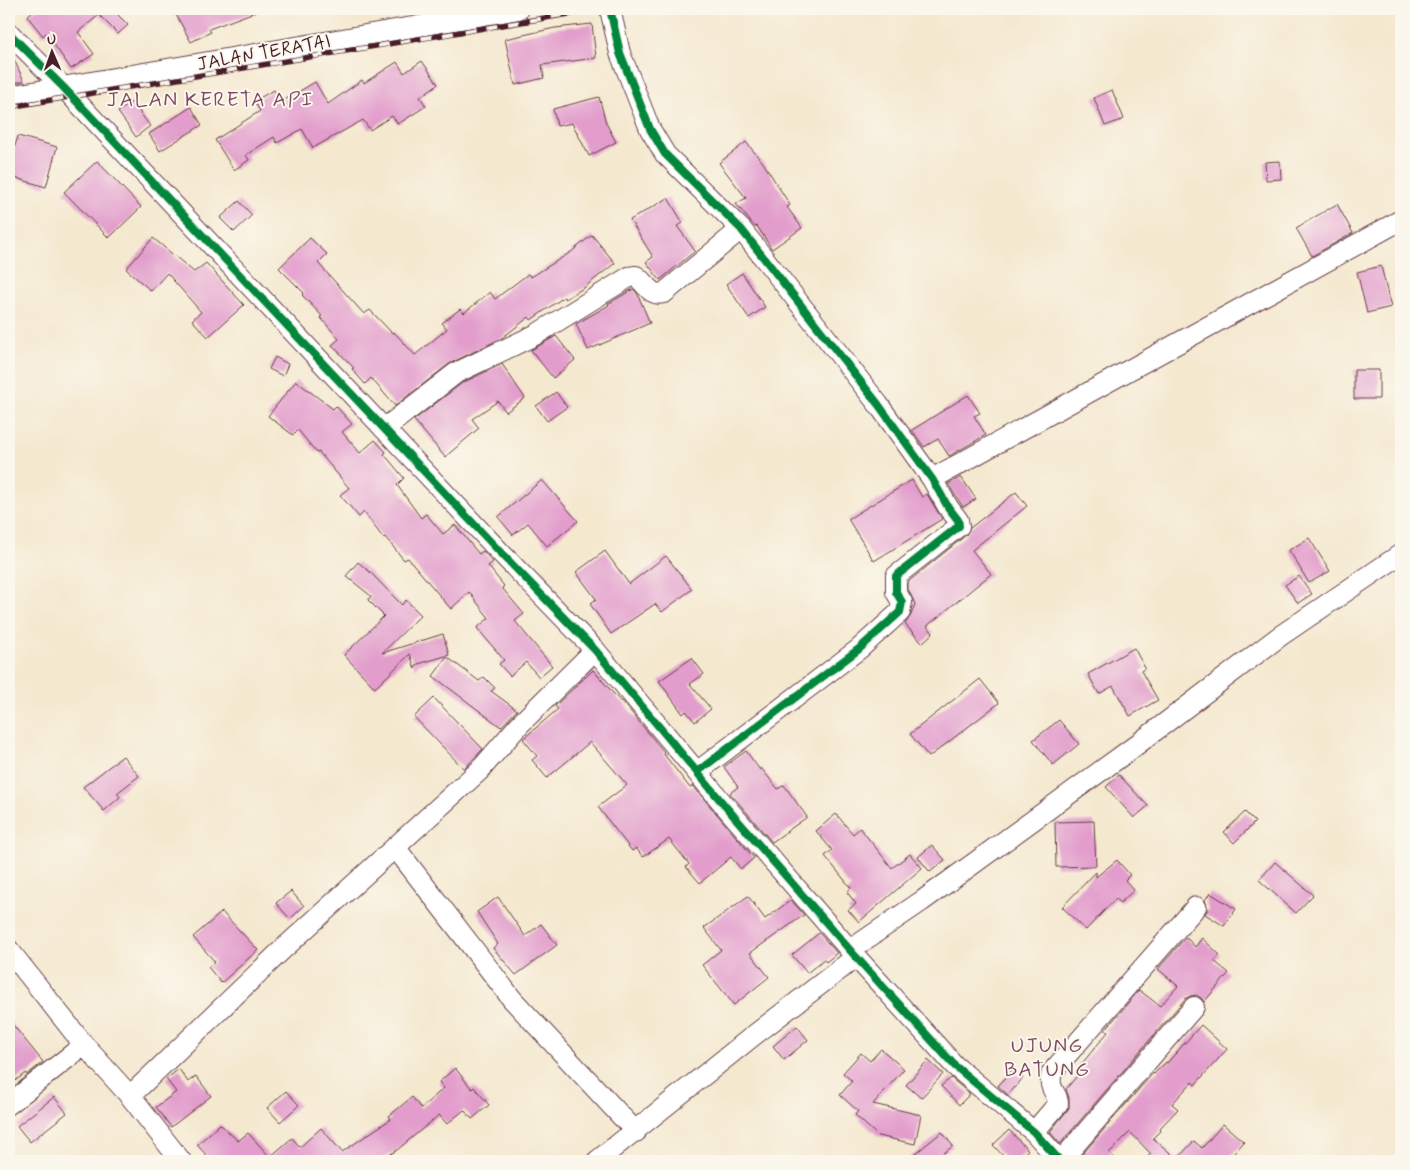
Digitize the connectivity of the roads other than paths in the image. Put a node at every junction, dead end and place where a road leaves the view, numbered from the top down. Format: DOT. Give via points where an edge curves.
graph roads {
  1 [pos="518,9"];
  2 [pos="610,9"];
  3 [pos="9,33"];
  4 [pos="64,88"];
  5 [pos="9,96"];
  6 [pos="1401,220"];
  7 [pos="741,230"];
  8 [pos="384,429"];
  9 [pos="932,479"];
  10 [pos="1401,554"];
  11 [pos="595,650"];
  12 [pos="697,772"];
  13 [pos="395,847"];
  14 [pos="1196,907"];
  15 [pos="9,950"];
  16 [pos="853,953"];
  17 [pos="1194,1007"];
  18 [pos="84,1045"];
  19 [pos="130,1096"];
  20 [pos="9,1104"];
  21 [pos="636,1132"];
  22 [pos="1034,1132"];
  23 [pos="181,1161"];
  24 [pos="597,1161"];
  25 [pos="1061,1161"];
  1 -- 4 [label="street, JALAN TERATAI"];
  2 -- 7 [label="street" via="620,53 650,129 665,154"];
  3 -- 4 [label="street"];
  4 -- 5 [label="street, JALAN TERATAI"];
  4 -- 8 [label="street"];
  6 -- 9 [label="street"];
  7 -- 8 [label="street" via="664,293 658,295 636,276 629,277 535,335 456,372"];
  7 -- 9 [label="street"];
  8 -- 11 [label="street"];
  9 -- 12 [label="street" via="960,526 896,576 896,592 902,602 900,612 859,649"];
  10 -- 16 [label="street" via="1280,636"];
  11 -- 12 [label="street"];
  11 -- 13 [label="street" via="519,725 480,770"];
  12 -- 16 [label="street"];
  13 -- 19 [label="street"];
  13 -- 21 [label="street" via="512,999"];
  14 -- 22 [label="street" via="1052,1072 1052,1090 1058,1104"];
  15 -- 18 [label="street"];
  16 -- 21 [label="street"];
  16 -- 22 [label="street" via="955,1066"];
  17 -- 25 [label="street"];
  18 -- 19 [label="street"];
  18 -- 20 [label="street"];
  19 -- 23 [label="street"];
  21 -- 24 [label="street"];
  22 -- 25 [label="street"];
}
